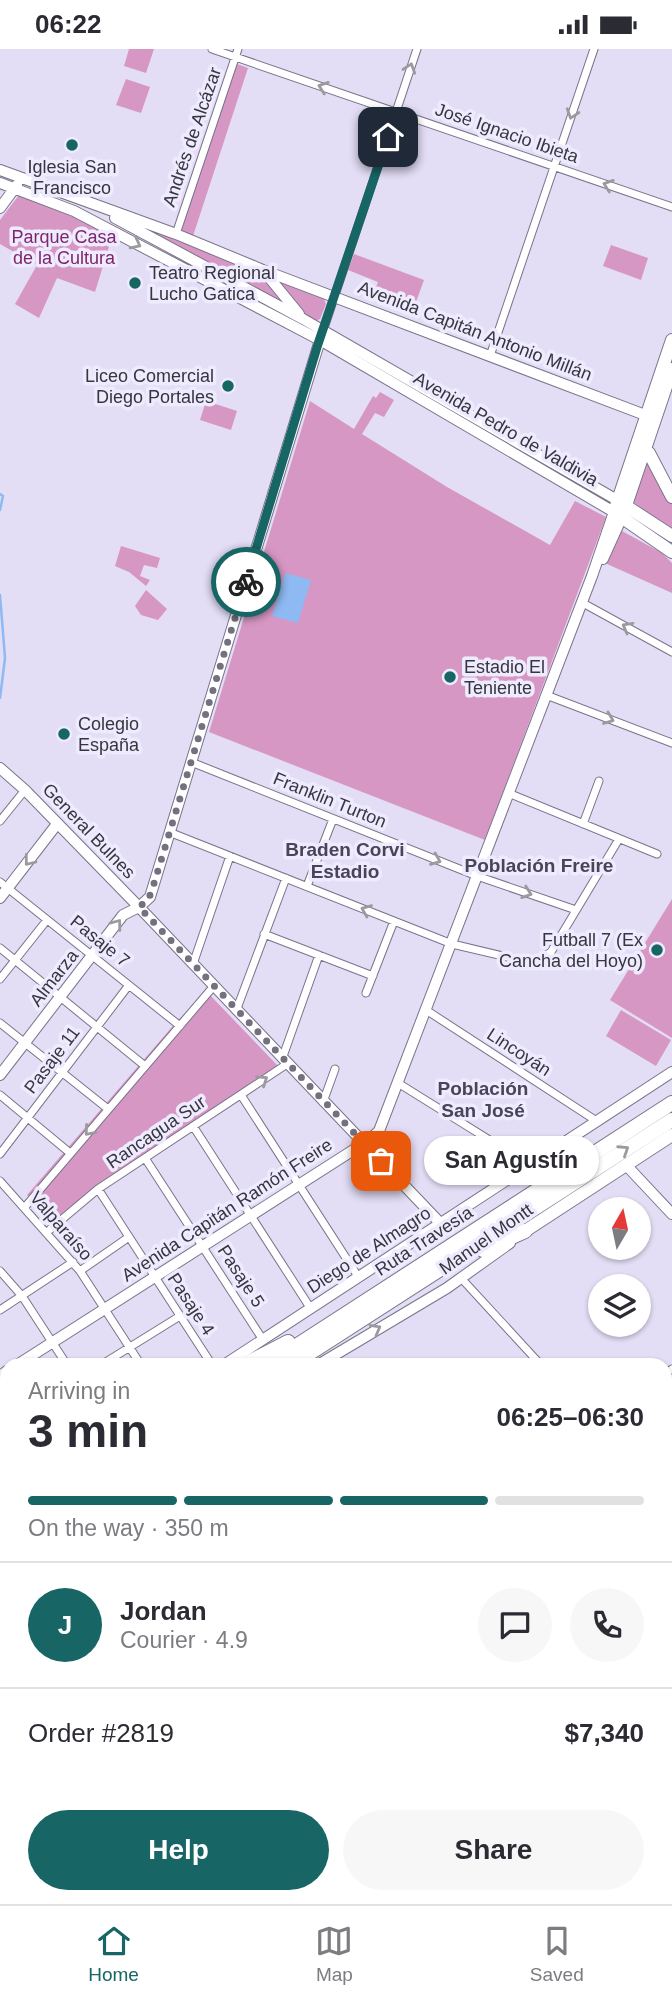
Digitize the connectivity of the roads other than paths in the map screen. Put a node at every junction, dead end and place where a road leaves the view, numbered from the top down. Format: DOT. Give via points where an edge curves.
graph roads {
  1 [pos="212,49"];
  2 [pos="417,49"];
  3 [pos="594,49"];
  4 [pos="237,53"];
  5 [pos="396,111"];
  6 [pos="555,167"];
  7 [pos="5,171"];
  8 [pos="24,178"];
  9 [pos="5,186"];
  10 [pos="85,202"];
  11 [pos="672,207"];
  12 [pos="0,208"];
  13 [pos="176,234"];
  14 [pos="263,270"];
  15 [pos="335,296"];
  16 [pos="303,319"];
  17 [pos="321,336"];
  18 [pos="672,339"];
  19 [pos="490,356"];
  20 [pos="672,369"];
  21 [pos="669,389"];
  22 [pos="651,418"];
  23 [pos="641,447"];
  24 [pos="672,497"];
  25 [pos="620,509"];
  26 [pos="672,536"];
  27 [pos="672,552"];
  28 [pos="581,602"];
  29 [pos="672,652"];
  30 [pos="546,695"];
  31 [pos="672,743"];
  32 [pos="191,762"];
  33 [pos="0,768"];
  34 [pos="599,781"];
  35 [pos="24,790"];
  36 [pos="508,793"];
  37 [pos="333,819"];
  38 [pos="0,821"];
  39 [pos="57,824"];
  40 [pos="583,824"];
  41 [pos="169,832"];
  42 [pos="619,839"];
  43 [pos="657,854"];
  44 [pos="230,856"];
  45 [pos="477,876"];
  46 [pos="286,878"];
  47 [pos="4,885"];
  48 [pos="307,886"];
  49 [pos="0,898"];
  50 [pos="139,907"];
  51 [pos="576,909"];
  52 [pos="47,920"];
  53 [pos="394,921"];
  54 [pos="264,934"];
  55 [pos="452,944"];
  56 [pos="0,947"];
  57 [pos="319,955"];
  58 [pos="93,956"];
  59 [pos="15,960"];
  60 [pos="193,964"];
  61 [pos="373,976"];
  62 [pos="0,979"];
  63 [pos="130,985"];
  64 [pos="214,986"];
  65 [pos="366,993"];
  66 [pos="61,997"];
  67 [pos="426,1010"];
  68 [pos="236,1011"];
  69 [pos="0,1023"];
  70 [pos="180,1025"];
  71 [pos="98,1026"];
  72 [pos="25,1043"];
  73 [pos="285,1061"];
  74 [pos="145,1066"];
  75 [pos="335,1069"];
  76 [pos="672,1072"];
  77 [pos="63,1073"];
  78 [pos="0,1075"];
  79 [pos="398,1083"];
  80 [pos="0,1094"];
  81 [pos="241,1095"];
  82 [pos="323,1102"];
  83 [pos="672,1103"];
  84 [pos="108,1109"];
  85 [pos="27,1118"];
  86 [pos="672,1119"];
  87 [pos="595,1121"];
  88 [pos="193,1126"];
  89 [pos="672,1135"];
  90 [pos="364,1143"];
  91 [pos="71,1153"];
  92 [pos="0,1154"];
  93 [pos="145,1158"];
  94 [pos="528,1164"];
  95 [pos="626,1165"];
  96 [pos="0,1181"];
  97 [pos="299,1185"];
  98 [pos="98,1189"];
  99 [pos="24,1206"];
  100 [pos="672,1214"];
  101 [pos="251,1216"];
  102 [pos="441,1224"];
  103 [pos="525,1231"];
  104 [pos="47,1232"];
  105 [pos="129,1237"];
  106 [pos="203,1247"];
  107 [pos="73,1262"];
  108 [pos="444,1267"];
  109 [pos="80,1271"];
  110 [pos="0,1272"];
  111 [pos="155,1277"];
  112 [pos="359,1278"];
  113 [pos="461,1278"];
  114 [pos="22,1296"];
  115 [pos="311,1309"];
  116 [pos="0,1310"];
  117 [pos="105,1310"];
  118 [pos="180,1316"];
  119 [pos="331,1324"];
  120 [pos="263,1340"];
  121 [pos="52,1342"];
  122 [pos="129,1347"];
  123 [pos="28,1358"];
  124 [pos="62,1358"];
  125 [pos="112,1358"];
  126 [pos="136,1358"];
  127 [pos="207,1358"];
  128 [pos="236,1358"];
  129 [pos="257,1358"];
  130 [pos="278,1358"];
  131 [pos="302,1358"];
  132 [pos="330,1358"];
  133 [pos="535,1358"];
  1 -- 4 [label="street, José Ignacio Ibieta"];
  5 -- 2 [label="street, one-way"];
  3 -- 6 [label="street, one-way"];
  5 -- 4 [label="street, José Ignacio Ibieta, one-way"];
  4 -- 13 [label="street, Andrés de Alcázar"];
  5 -- 6 [label="street, José Ignacio Ibieta"];
  5 -- 15 [label="street"];
  11 -- 6 [label="street, José Ignacio Ibieta, one-way"];
  6 -- 19 [label="street"];
  7 -- 8 [label="main road, Avenida Capitán Antonio Millán"];
  7 -- 9 [label="main road"];
  8 -- 9 [label="main road"];
  8 -- 10 [label="main road, Avenida Capitán Antonio Millán"];
  9 -- 12 [label="main road"];
  9 -- 17 [label="main road, one-way" via="74,211"];
  10 -- 13 [label="main road, Avenida Capitán Antonio Millán"];
  10 -- 16 [label="main road, Avenida Capitán Antonio Millán"];
  13 -- 14 [label="main road, Avenida Capitán Antonio Millán"];
  14 -- 15 [label="main road, Avenida Capitán Antonio Millán"];
  14 -- 16 [label="main road"];
  15 -- 17 [label="street"];
  15 -- 19 [label="main road, Avenida Capitán Antonio Millán"];
  16 -- 17 [label="main road, Avenida Capitán Antonio Millán"];
  17 -- 25 [label="main road, Avenida Pedro de Valdivia"];
  17 -- 32 [label="main road"];
  18 -- 22 [label="main road, Avenida Capitán Ramón Freire"];
  19 -- 22 [label="main road, Avenida Capitán Antonio Millán"];
  20 -- 21 [label="main road, Avenida Capitán Ramón Freire"];
  21 -- 22 [label="main road, Avenida Capitán Ramón Freire"];
  22 -- 23 [label="main road, Avenida Capitán Ramón Freire"];
  23 -- 24 [label="main road"];
  23 -- 25 [label="main road, Avenida Capitán Ramón Freire"];
  25 -- 26 [label="main road, Avenida Pedro de Valdivia"];
  25 -- 27 [label="main road, Avenida Pedro de Valdivia"];
  25 -- 28 [label="main road, Avenida Capitán Ramón Freire"];
  29 -- 28 [label="street, one-way"];
  28 -- 30 [label="main road, Avenida Capitán Ramón Freire"];
  30 -- 31 [label="street, one-way"];
  30 -- 36 [label="main road, Avenida Capitán Ramón Freire"];
  32 -- 37 [label="street, Franklin Turton"];
  32 -- 41 [label="main road"];
  33 -- 35 [label="main road, General Bulnes"];
  34 -- 40 [label="street"];
  35 -- 38 [label="street"];
  35 -- 39 [label="main road, General Bulnes"];
  36 -- 40 [label="street"];
  36 -- 45 [label="main road, Avenida Capitán Ramón Freire"];
  37 -- 45 [label="street, Franklin Turton, one-way"];
  37 -- 48 [label="street"];
  39 -- 47 [label="main road, one-way"];
  39 -- 50 [label="main road, General Bulnes"];
  40 -- 42 [label="street"];
  41 -- 44 [label="street"];
  41 -- 50 [label="main road" via="150,897"];
  42 -- 43 [label="street"];
  42 -- 51 [label="street"];
  44 -- 46 [label="street"];
  44 -- 60 [label="street"];
  45 -- 51 [label="street, Franklin Turton, one-way"];
  45 -- 55 [label="main road, Avenida Capitán Ramón Freire"];
  46 -- 48 [label="street"];
  46 -- 54 [label="street"];
  47 -- 49 [label="main road"];
  47 -- 52 [label="street, Pasaje 7"];
  53 -- 48 [label="street, one-way"];
  58 -- 50 [label="main road, Almarza, one-way" via="123,915"];
  50 -- 60 [label="main road, General Bulnes"];
  51 -- 55 [label="street" via="551,952 534,962"];
  52 -- 58 [label="street, Pasaje 7"];
  52 -- 59 [label="street"];
  53 -- 55 [label="street"];
  53 -- 61 [label="street"];
  54 -- 57 [label="street"];
  54 -- 68 [label="street"];
  55 -- 67 [label="main road, Avenida Capitán Ramón Freire"];
  56 -- 59 [label="street"];
  57 -- 61 [label="street"];
  57 -- 73 [label="street"];
  58 -- 63 [label="street, Pasaje 7"];
  58 -- 66 [label="main road, Almarza"];
  59 -- 62 [label="street"];
  59 -- 66 [label="street"];
  60 -- 64 [label="main road, General Bulnes"];
  61 -- 65 [label="street"];
  63 -- 70 [label="street, Pasaje 7"];
  63 -- 71 [label="street, Pasaje 11"];
  64 -- 68 [label="main road, General Bulnes"];
  64 -- 70 [label="street, Rancagua Sur"];
  66 -- 71 [label="street"];
  66 -- 72 [label="main road, Almarza"];
  67 -- 79 [label="main road, Avenida Capitán Ramón Freire"];
  67 -- 87 [label="street, Lincoyán"];
  68 -- 73 [label="main road, General Bulnes"];
  69 -- 72 [label="street"];
  70 -- 74 [label="street, Rancagua Sur"];
  71 -- 74 [label="street"];
  71 -- 77 [label="street, Pasaje 11"];
  72 -- 77 [label="street"];
  72 -- 78 [label="main road, Almarza"];
  81 -- 73 [label="street, Rancagua Sur, one-way"];
  73 -- 82 [label="main road, General Bulnes"];
  74 -- 84 [label="street, Rancagua Sur"];
  75 -- 82 [label="street"];
  76 -- 87 [label="main road, Diego de Almagro"];
  77 -- 84 [label="street"];
  77 -- 85 [label="street, Pasaje 11"];
  79 -- 90 [label="main road, Avenida Capitán Ramón Freire" via="379,1131"];
  79 -- 94 [label="street"];
  80 -- 85 [label="street"];
  81 -- 88 [label="street, Rancagua Sur"];
  81 -- 97 [label="street"];
  82 -- 90 [label="main road, General Bulnes"];
  83 -- 119 [label="highway, Ruta Travesía"];
  84 -- 91 [label="street, Rancagua Sur, one-way"];
  85 -- 91 [label="street"];
  85 -- 92 [label="street, Pasaje 11"];
  108 -- 86 [label="highway, Ruta Travesía, one-way"];
  87 -- 94 [label="main road, Diego de Almagro"];
  88 -- 93 [label="street, Rancagua Sur"];
  88 -- 101 [label="street"];
  89 -- 95 [label="main road, Manuel Montt"];
  90 -- 97 [label="main road, Avenida Capitán Ramón Freire"];
  90 -- 102 [label="main road, General Bulnes"];
  91 -- 99 [label="street, Rancagua Sur"];
  93 -- 98 [label="street, Rancagua Sur"];
  93 -- 106 [label="street, Pasaje 5"];
  94 -- 102 [label="main road, Diego de Almagro"];
  95 -- 100 [label="main road"];
  95 -- 103 [label="main road, Manuel Montt"];
  96 -- 99 [label="street, Valparaíso"];
  97 -- 101 [label="main road, Avenida Capitán Ramón Freire"];
  97 -- 112 [label="street"];
  98 -- 104 [label="street, Rancagua Sur"];
  98 -- 105 [label="street, Pasaje 4"];
  99 -- 104 [label="street, Valparaíso"];
  101 -- 106 [label="main road, Avenida Capitán Ramón Freire"];
  101 -- 115 [label="street"];
  102 -- 112 [label="main road, Diego de Almagro"];
  103 -- 108 [label="highway"];
  103 -- 113 [label="main road, Manuel Montt"];
  104 -- 107 [label="street, Valparaíso"];
  105 -- 109 [label="street"];
  105 -- 111 [label="street, Pasaje 4"];
  106 -- 111 [label="main road, Avenida Capitán Ramón Freire"];
  106 -- 120 [label="street, Pasaje 5"];
  107 -- 109 [label="street, Valparaíso"];
  107 -- 114 [label="street"];
  108 -- 131 [label="highway, Ruta Travesía"];
  109 -- 117 [label="street, Valparaíso"];
  110 -- 114 [label="street"];
  111 -- 117 [label="main road, Avenida Capitán Ramón Freire"];
  111 -- 118 [label="street, Pasaje 4"];
  112 -- 115 [label="main road, Diego de Almagro"];
  132 -- 113 [label="main road, Manuel Montt, one-way"];
  113 -- 133 [label="street"];
  114 -- 116 [label="street"];
  114 -- 121 [label="street"];
  115 -- 120 [label="main road, Diego de Almagro"];
  117 -- 121 [label="main road, Avenida Capitán Ramón Freire"];
  117 -- 122 [label="street, Valparaíso"];
  118 -- 122 [label="street"];
  118 -- 127 [label="street, Pasaje 4"];
  119 -- 129 [label="highway"];
  119 -- 130 [label="highway, Ruta Travesía"];
  120 -- 128 [label="main road, Diego de Almagro"];
  121 -- 123 [label="main road, Avenida Capitán Ramón Freire"];
  121 -- 124 [label="street"];
  122 -- 125 [label="street"];
  122 -- 126 [label="street, Valparaíso"];
}
